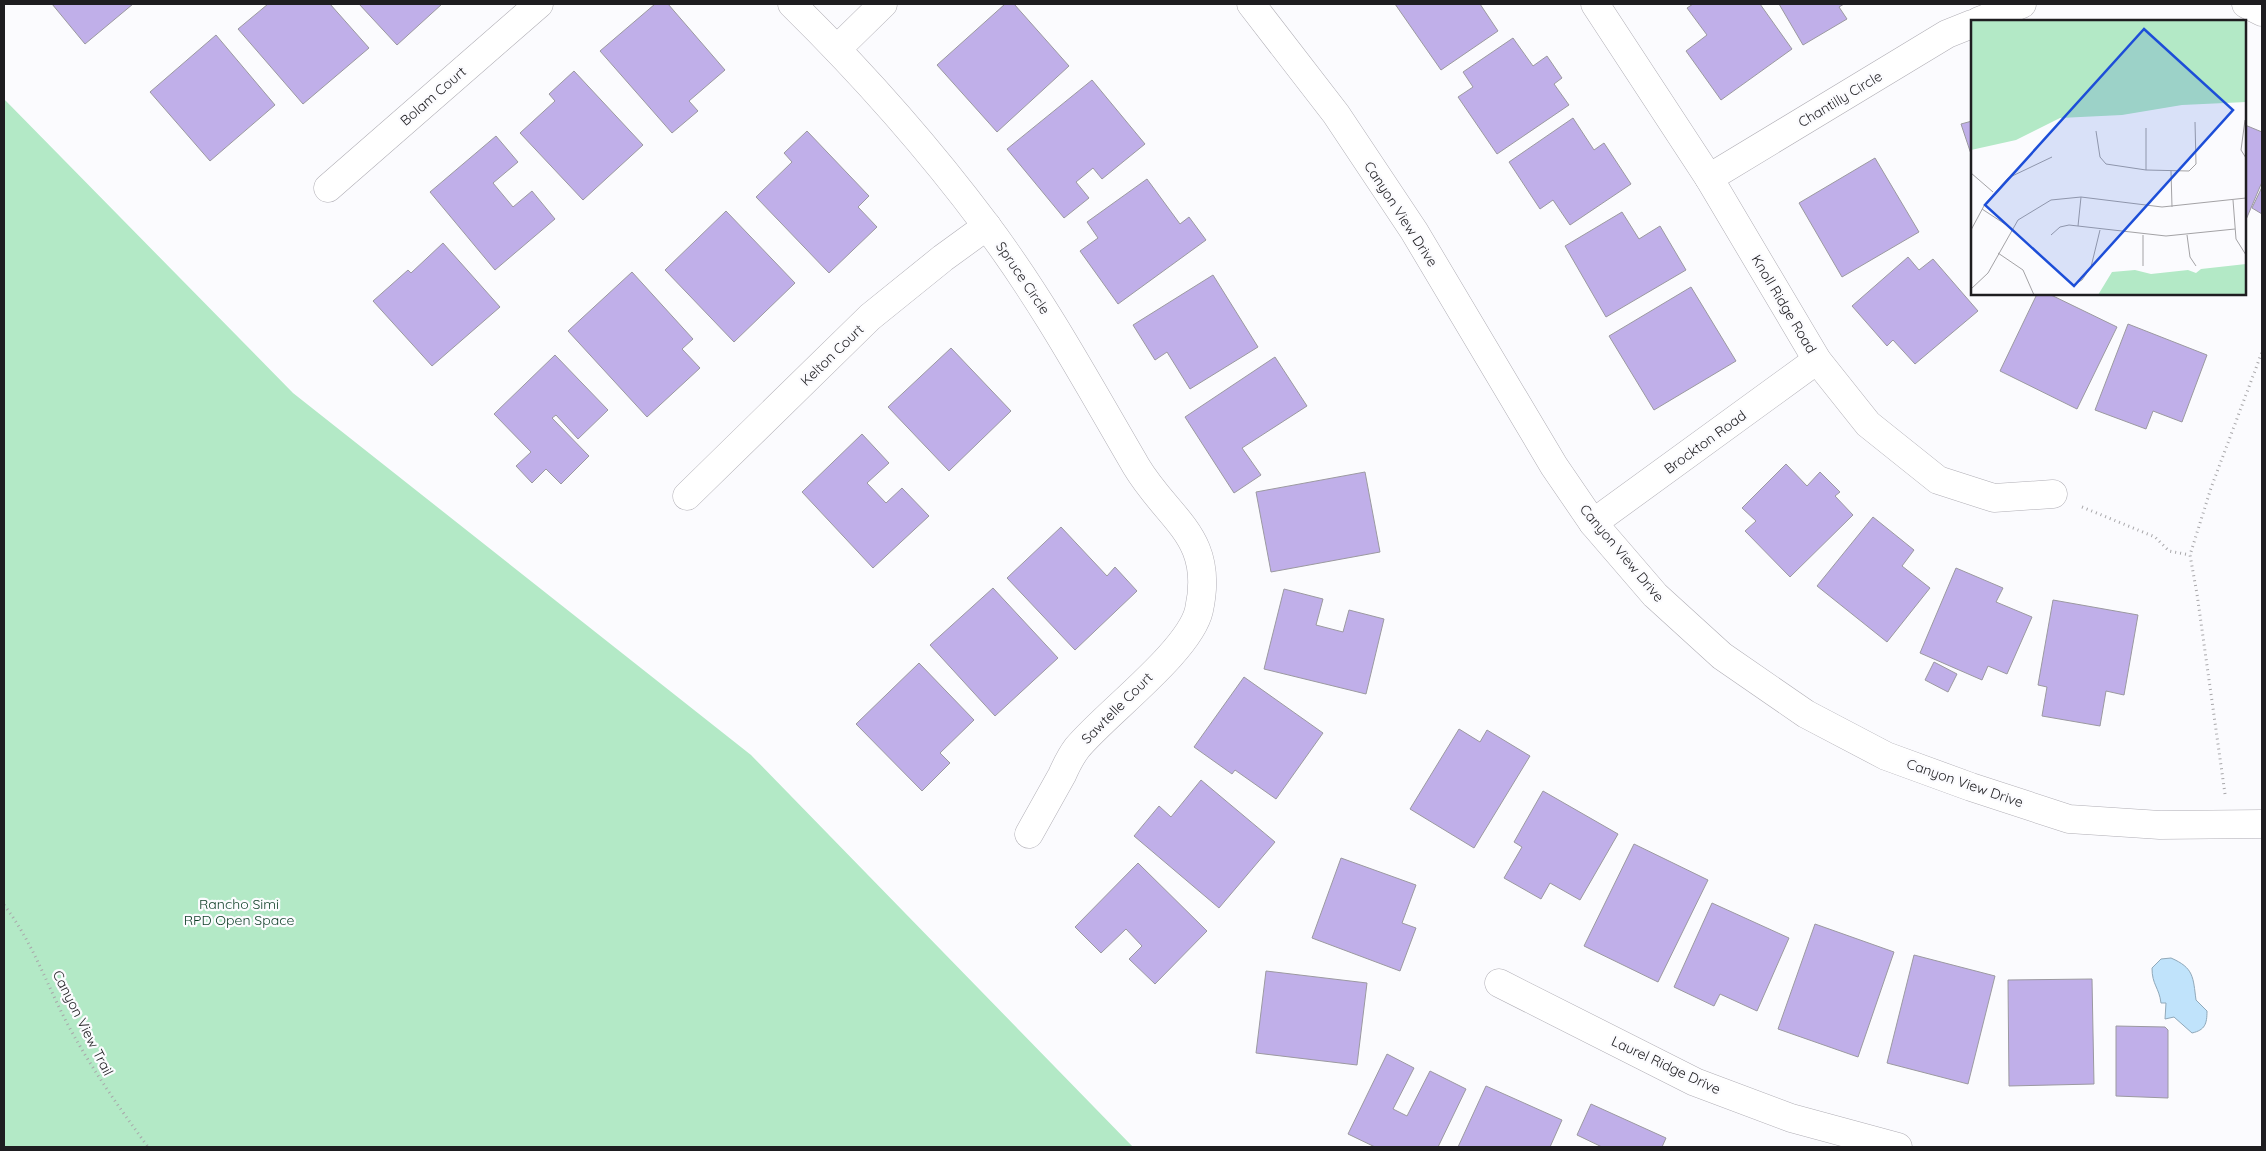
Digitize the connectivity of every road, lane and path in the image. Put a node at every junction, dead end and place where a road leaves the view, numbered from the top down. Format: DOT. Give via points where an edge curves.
graph roads {
  1 [pos="539,4"];
  2 [pos="792,4"];
  3 [pos="883,4"];
  4 [pos="1251,4"];
  5 [pos="1595,4"];
  6 [pos="2022,4"];
  7 [pos="2246,4"];
  8 [pos="2262,12"];
  9 [pos="1982,20"];
  10 [pos="1971,24"];
  11 [pos="837,48"];
  12 [pos="1709,178"];
  13 [pos="328,188"];
  14 [pos="987,226"];
  15 [pos="2262,352"];
  16 [pos="1817,360"];
  17 [pos="2053,494"];
  18 [pos="687,496"];
  19 [pos="1593,523"];
  20 [pos="2190,555"];
  21 [pos="1203,585"];
  22 [pos="2225,794"];
  23 [pos="2262,824"];
  24 [pos="1029,834"];
  25 [pos="4,905"];
  26 [pos="1499,983"];
  27 [pos="148,1147"];
  28 [pos="1898,1147"];
  1 -- 13 [label="street, Bolam Court"];
  2 -- 11 [label="street, Spruce Circle"];
  3 -- 11 [label="street"];
  4 -- 19 [label="street, Canyon View Drive" via="1336,114 1414,231 1554,466"];
  5 -- 12 [label="street, Knoll Ridge Road"];
  6 -- 9 [label="street"];
  7 -- 8 [label="street"];
  10 -- 12 [label="street, Chantilly Circle" via="1947,34"];
  11 -- 14 [label="street, Spruce Circle" via="918,138"];
  12 -- 16 [label="street, Knoll Ridge Road"];
  14 -- 18 [label="street, Kelton Court" via="870,317"];
  14 -- 21 [label="street, Spruce Circle" via="1040,303 1148,485 1186,529 1200,557"];
  15 -- 20 [label="path" via="2211,488"];
  16 -- 17 [label="street, Knoll Ridge Road" via="1868,424 1938,480 1994,498"];
  16 -- 19 [label="street, Brockton Road"];
  17 -- 20 [label="path" via="2155,537 2169,551"];
  19 -- 23 [label="street, Canyon View Drive" via="1655,595 1722,656 1806,714 1886,756 2069,819 2160,825"];
  20 -- 22 [label="path"];
  21 -- 24 [label="street, Sawtelle Court" via="1198,614 1185,640 1076,750"];
  25 -- 27 [label="path, Canyon View Trail" via="34,950 66,1022 102,1085"];
  26 -- 28 [label="street, Laurel Ridge Drive" via="1695,1082 1791,1118"];
}
